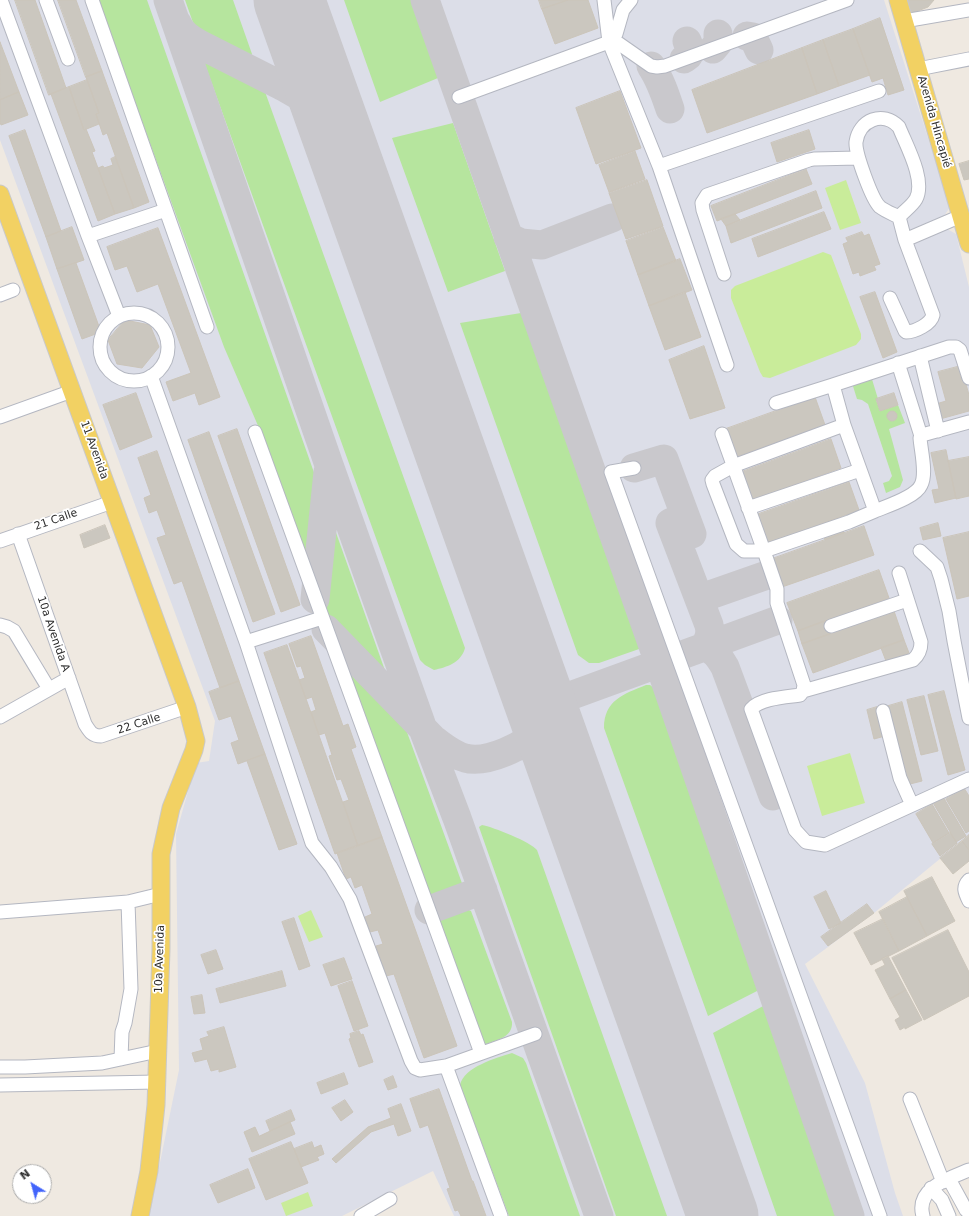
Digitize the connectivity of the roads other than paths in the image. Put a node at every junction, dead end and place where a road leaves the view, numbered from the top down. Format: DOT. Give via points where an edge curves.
graph roads {
  1 [pos="1,0"];
  2 [pos="46,0"];
  3 [pos="92,0"];
  4 [pos="604,0"];
  5 [pos="631,0"];
  6 [pos="847,0"];
  7 [pos="898,0"];
  8 [pos="969,10"];
  9 [pos="904,21"];
  10 [pos="610,42"];
  11 [pos="68,59"];
  12 [pos="969,59"];
  13 [pos="918,69"];
  14 [pos="879,91"];
  15 [pos="459,97"];
  16 [pos="858,158"];
  17 [pos="659,166"];
  18 [pos="0,194"];
  19 [pos="166,210"];
  20 [pos="961,216"];
  21 [pos="899,217"];
  22 [pos="88,236"];
  23 [pos="905,240"];
  24 [pos="969,244"];
  25 [pos="724,274"];
  26 [pos="13,290"];
  27 [pos="0,295"];
  28 [pos="890,298"];
  29 [pos="119,316"];
  30 [pos="207,327"];
  31 [pos="920,356"];
  32 [pos="898,363"];
  33 [pos="727,365"];
  34 [pos="151,376"];
  35 [pos="969,378"];
  36 [pos="833,385"];
  37 [pos="72,391"];
  38 [pos="776,403"];
  39 [pos="0,417"];
  40 [pos="969,422"];
  41 [pos="844,425"];
  42 [pos="938,430"];
  43 [pos="255,432"];
  44 [pos="722,434"];
  45 [pos="921,436"];
  46 [pos="733,466"];
  47 [pos="634,468"];
  48 [pos="860,470"];
  49 [pos="112,502"];
  50 [pos="748,508"];
  51 [pos="875,511"];
  52 [pos="18,534"];
  53 [pos="0,541"];
  54 [pos="764,551"];
  55 [pos="920,551"];
  56 [pos="899,573"];
  57 [pos="907,600"];
  58 [pos="322,618"];
  59 [pos="0,625"];
  60 [pos="831,626"];
  61 [pos="246,642"];
  62 [pos="69,678"];
  63 [pos="49,689"];
  64 [pos="803,690"];
  65 [pos="187,707"];
  66 [pos="883,711"];
  67 [pos="0,717"];
  68 [pos="969,718"];
  69 [pos="90,733"];
  70 [pos="969,779"];
  71 [pos="912,805"];
  72 [pos="967,882"];
  73 [pos="161,894"];
  74 [pos="969,901"];
  75 [pos="128,902"];
  76 [pos="0,912"];
  77 [pos="535,1034"];
  78 [pos="158,1051"];
  79 [pos="481,1053"];
  80 [pos="121,1059"];
  81 [pos="446,1066"];
  82 [pos="0,1067"];
  83 [pos="157,1082"];
  84 [pos="0,1085"];
  85 [pos="910,1099"];
  86 [pos="969,1170"];
  87 [pos="941,1183"];
  88 [pos="390,1199"];
  89 [pos="969,1213"];
  90 [pos="140,1216"];
  91 [pos="361,1216"];
  92 [pos="501,1216"];
  93 [pos="880,1216"];
  94 [pos="923,1216"];
  95 [pos="949,1216"];
  1 -- 22 [label="street"];
  2 -- 11 [label="street"];
  3 -- 19 [label="street"];
  4 -- 10 [label="street"];
  5 -- 10 [label="street" via="623,10 616,34"];
  6 -- 10 [label="street" via="664,66 651,66 618,43"];
  7 -- 9 [label="main road, Avenida Hincapié"];
  8 -- 9 [label="street"];
  9 -- 13 [label="main road, Avenida Hincapié"];
  10 -- 15 [label="street"];
  10 -- 17 [label="street"];
  12 -- 13 [label="street"];
  13 -- 20 [label="main road, Avenida Hincapié"];
  14 -- 17 [label="street"];
  16 -- 21 [label="street" via="880,207"];
  16 -- 21 [label="street" via="858,133 865,124 884,118 895,122 917,170 920,191 916,200"];
  16 -- 25 [label="street" via="814,158 707,195 702,203 703,210"];
  17 -- 33 [label="street"];
  18 -- 37 [label="main road, 11 Avenida"];
  19 -- 22 [label="street"];
  19 -- 30 [label="street"];
  20 -- 23 [label="street"];
  20 -- 24 [label="main road, Avenida Hincapié"];
  21 -- 23 [label="street"];
  22 -- 29 [label="street"];
  23 -- 28 [label="street" via="933,315 931,320 919,329 906,332"];
  26 -- 27 [label="street"];
  29 -- 34 [label="street" via="133,313 148,316 164,330 168,345 166,359"];
  29 -- 34 [label="street" via="102,334 100,351 106,367 127,380 135,381"];
  31 -- 32 [label="street"];
  31 -- 35 [label="street" via="956,347 960,350"];
  31 -- 42 [label="street"];
  32 -- 36 [label="street"];
  32 -- 45 [label="street"];
  34 -- 61 [label="street"];
  36 -- 38 [label="street"];
  36 -- 41 [label="street"];
  37 -- 39 [label="street"];
  37 -- 49 [label="main road, 11 Avenida"];
  40 -- 42 [label="street"];
  41 -- 46 [label="street"];
  41 -- 48 [label="street"];
  42 -- 45 [label="street"];
  43 -- 58 [label="street"];
  44 -- 46 [label="street"];
  45 -- 51 [label="street" via="924,470 922,485 902,500"];
  46 -- 50 [label="street"];
  46 -- 54 [label="street" via="715,476 713,484 736,544 744,551"];
  47 -- 93 [label="street" via="611,472"];
  48 -- 50 [label="street"];
  48 -- 51 [label="street"];
  49 -- 52 [label="street, 21 Calle"];
  49 -- 65 [label="main road, 11 Avenida"];
  50 -- 54 [label="street"];
  51 -- 54 [label="street"];
  52 -- 53 [label="street, 21 Calle"];
  52 -- 62 [label="street, 10a Avenida A"];
  54 -- 64 [label="street" via="777,589 777,603 804,685"];
  55 -- 68 [label="street" via="937,567 941,579"];
  56 -- 57 [label="street"];
  57 -- 60 [label="street"];
  57 -- 64 [label="street" via="921,642 917,657"];
  58 -- 61 [label="street"];
  58 -- 79 [label="street"];
  59 -- 63 [label="street" via="14,631"];
  61 -- 81 [label="street" via="312,843 331,867 350,900 411,1061 415,1068 420,1070"];
  62 -- 63 [label="street"];
  62 -- 69 [label="street, 10a Avenida A"];
  63 -- 67 [label="street"];
  64 -- 71 [label="street" via="800,695 776,698 751,709 795,830 806,842 825,844"];
  65 -- 69 [label="street, 22 Calle" via="101,736"];
  65 -- 73 [label="main road, 10a Avenida" via="196,741 171,808 161,854"];
  66 -- 71 [label="street" via="900,778"];
  70 -- 71 [label="street"];
  72 -- 74 [label="street" via="964,889"];
  73 -- 75 [label="street"];
  73 -- 78 [label="main road, 10a Avenida"];
  75 -- 76 [label="street"];
  75 -- 80 [label="street" via="131,988 122,1032"];
  77 -- 79 [label="street"];
  78 -- 80 [label="street"];
  78 -- 83 [label="main road, 10a Avenida"];
  79 -- 81 [label="street"];
  80 -- 82 [label="street" via="102,1063"];
  81 -- 92 [label="street"];
  83 -- 84 [label="street"];
  83 -- 90 [label="main road, 10a Avenida" via="149,1171"];
  85 -- 87 [label="street"];
  86 -- 87 [label="street"];
  87 -- 89 [label="street"];
  87 -- 94 [label="street" via="924,1198 921,1209"];
  87 -- 95 [label="street" via="942,1200"];
  88 -- 91 [label="street"];
}
